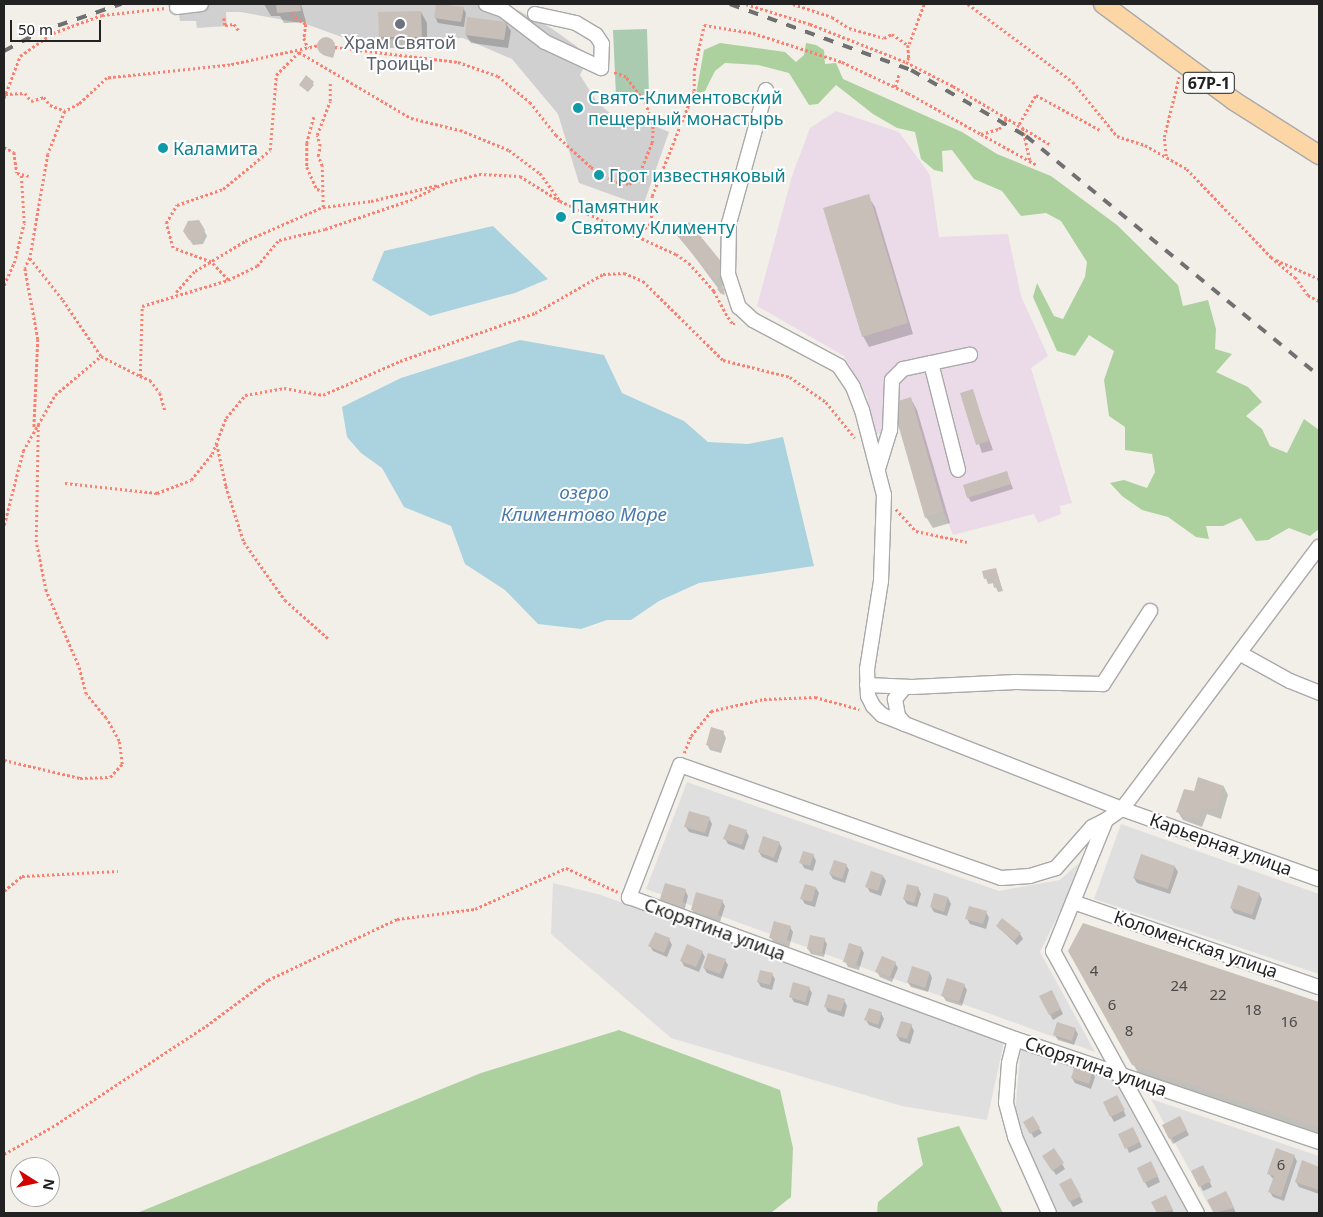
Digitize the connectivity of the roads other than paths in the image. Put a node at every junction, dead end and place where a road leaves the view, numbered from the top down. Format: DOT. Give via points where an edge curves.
graph roads {
  1 [pos="201,4"];
  2 [pos="486,4"];
  3 [pos="1103,4"];
  4 [pos="177,7"];
  5 [pos="535,14"];
  6 [pos="766,90"];
  7 [pos="1319,155"];
  8 [pos="970,355"];
  9 [pos="931,363"];
  10 [pos="878,470"];
  11 [pos="958,470"];
  12 [pos="1319,548"];
  13 [pos="1150,611"];
  14 [pos="1241,654"];
  15 [pos="867,685"];
  16 [pos="905,687"];
  17 [pos="1319,692"];
  18 [pos="905,724"];
  19 [pos="1122,809"];
  20 [pos="1106,820"];
  21 [pos="1319,879"];
  22 [pos="1073,902"];
  23 [pos="1319,987"];
  24 [pos="1016,1039"];
  25 [pos="1123,1076"];
  26 [pos="1319,1142"];
  27 [pos="1049,1213"];
  28 [pos="1197,1213"];
  1 -- 4 [label="street"];
  2 -- 5 [label="street" via="503,10 545,42 601,68 602,44 596,34 576,23"];
  3 -- 7 [label="main road, 67Р-1" via="1234,101"];
  6 -- 10 [label="street" via="729,223 728,274 739,307 753,320 824,355 847,375 862,410"];
  8 -- 9 [label="street"];
  9 -- 10 [label="street" via="902,369 892,380 890,430"];
  9 -- 11 [label="street"];
  10 -- 15 [label="street" via="884,495 881,582"];
  12 -- 14 [label="street"];
  13 -- 16 [label="street" via="1103,684 1016,682"];
  14 -- 17 [label="street" via="1290,681"];
  14 -- 19 [label="street"];
  15 -- 16 [label="street"];
  15 -- 18 [label="street, Карьерная улица" via="873,706 882,715"];
  16 -- 18 [label="street" via="895,699 898,716"];
  18 -- 19 [label="street, Карьерная улица"];
  19 -- 20 [label="street"];
  19 -- 21 [label="street, Карьерная улица"];
  20 -- 22 [label="street"];
  20 -- 24 [label="street, Скорятина улица" via="1092,827 1056,868 1030,876 1001,878 680,765 629,897"];
  22 -- 23 [label="street, Коломенская улица"];
  22 -- 25 [label="street" via="1053,951"];
  24 -- 25 [label="street, Скорятина улица"];
  24 -- 27 [label="street" via="1009,1063 1006,1103 1015,1137"];
  25 -- 26 [label="street, Скорятина улица"];
  25 -- 28 [label="street"];
}
